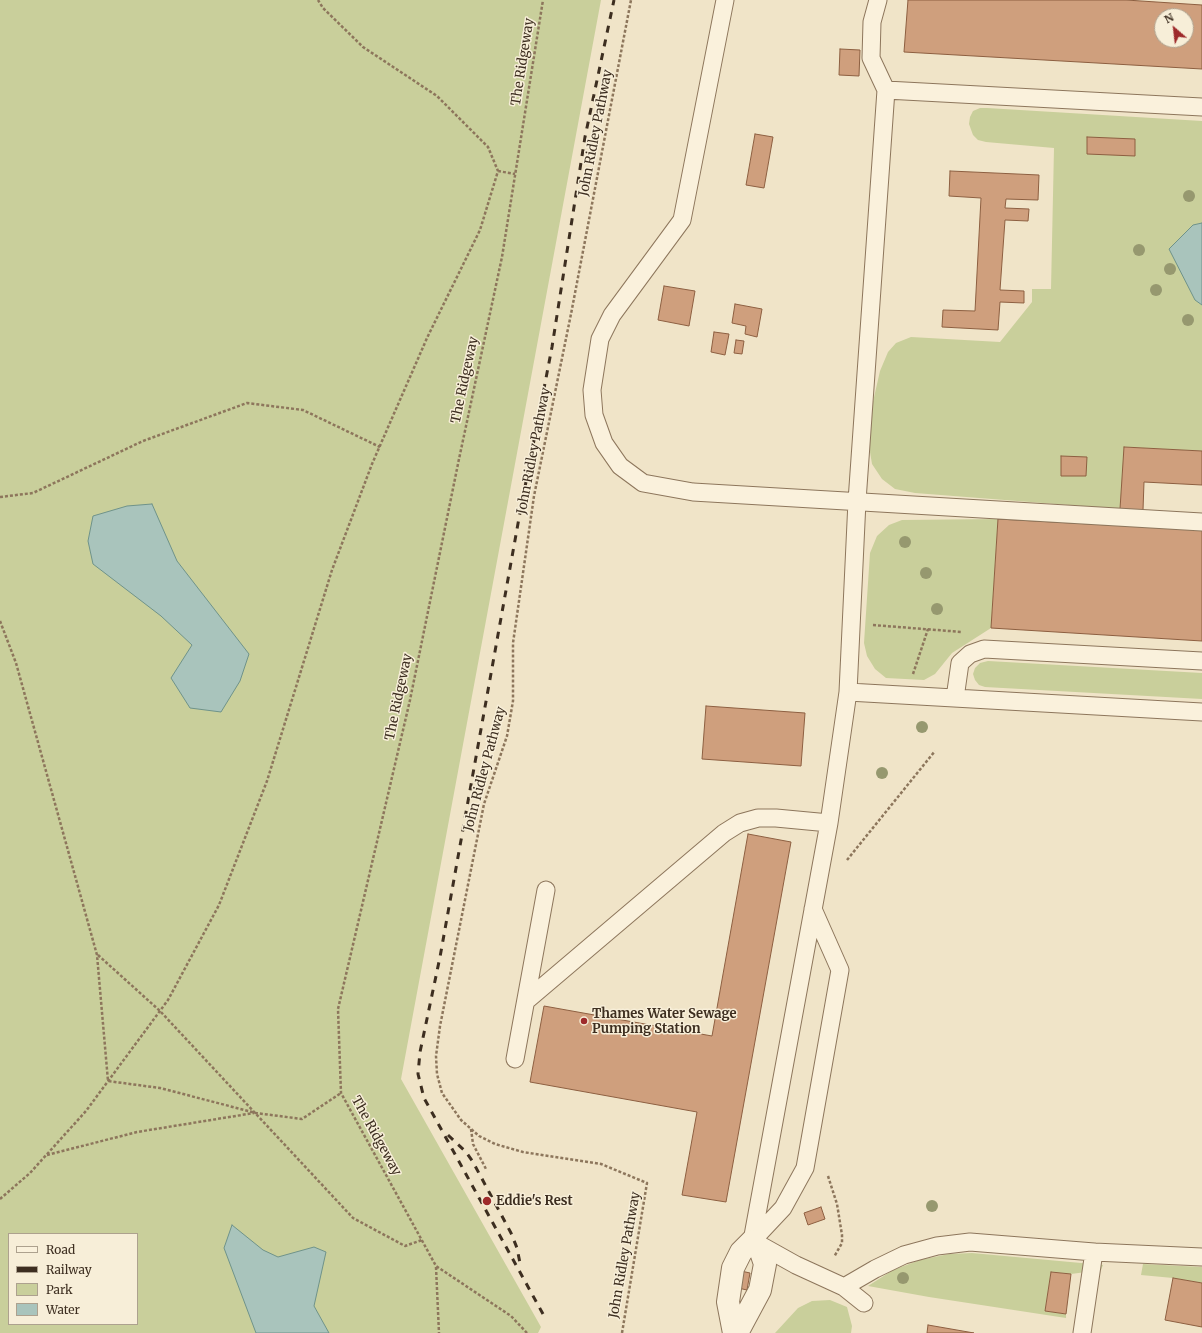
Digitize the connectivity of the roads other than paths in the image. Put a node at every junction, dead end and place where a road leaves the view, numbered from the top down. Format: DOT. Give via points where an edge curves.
graph roads {
  1 [pos="725,0"];
  2 [pos="878,0"];
  3 [pos="886,90"];
  4 [pos="1202,107"];
  5 [pos="857,501"];
  6 [pos="1202,522"];
  7 [pos="1202,660"];
  8 [pos="848,692"];
  9 [pos="955,698"];
  10 [pos="1202,712"];
  11 [pos="829,823"];
  12 [pos="546,890"];
  13 [pos="814,909"];
  14 [pos="526,1001"];
  15 [pos="515,1059"];
  16 [pos="752,1241"];
  17 [pos="1094,1252"];
  18 [pos="1202,1257"];
  19 [pos="844,1287"];
  20 [pos="864,1303"];
  21 [pos="736,1333"];
  22 [pos="1082,1333"];
  1 -- 5 [label="lane" via="682,220 612,315 600,338 592,390 594,415 604,443 620,466 643,483 693,492"];
  2 -- 3 [label="lane" via="872,22 872,58"];
  3 -- 4 [label="lane"];
  3 -- 5 [label="lane"];
  5 -- 6 [label="lane"];
  5 -- 8 [label="lane"];
  7 -- 9 [label="lane" via="984,649 970,654 960,663"];
  8 -- 9 [label="lane"];
  8 -- 11 [label="lane"];
  9 -- 10 [label="lane"];
  11 -- 13 [label="lane"];
  11 -- 14 [label="lane" via="776,818 758,818 740,823 724,833"];
  12 -- 14 [label="lane"];
  13 -- 16 [label="lane"];
  13 -- 16 [label="lane" via="840,970 805,1168 783,1208"];
  14 -- 15 [label="lane"];
  16 -- 19 [label="lane"];
  16 -- 21 [label="street" via="741,1252 733,1268 728,1302"];
  16 -- 21 [label="street" via="761,1252 765,1264 760,1290"];
  17 -- 18 [label="lane"];
  17 -- 19 [label="lane" via="970,1242 937,1246 904,1255 875,1268"];
  17 -- 22 [label="lane"];
  19 -- 20 [label="lane"];
}
